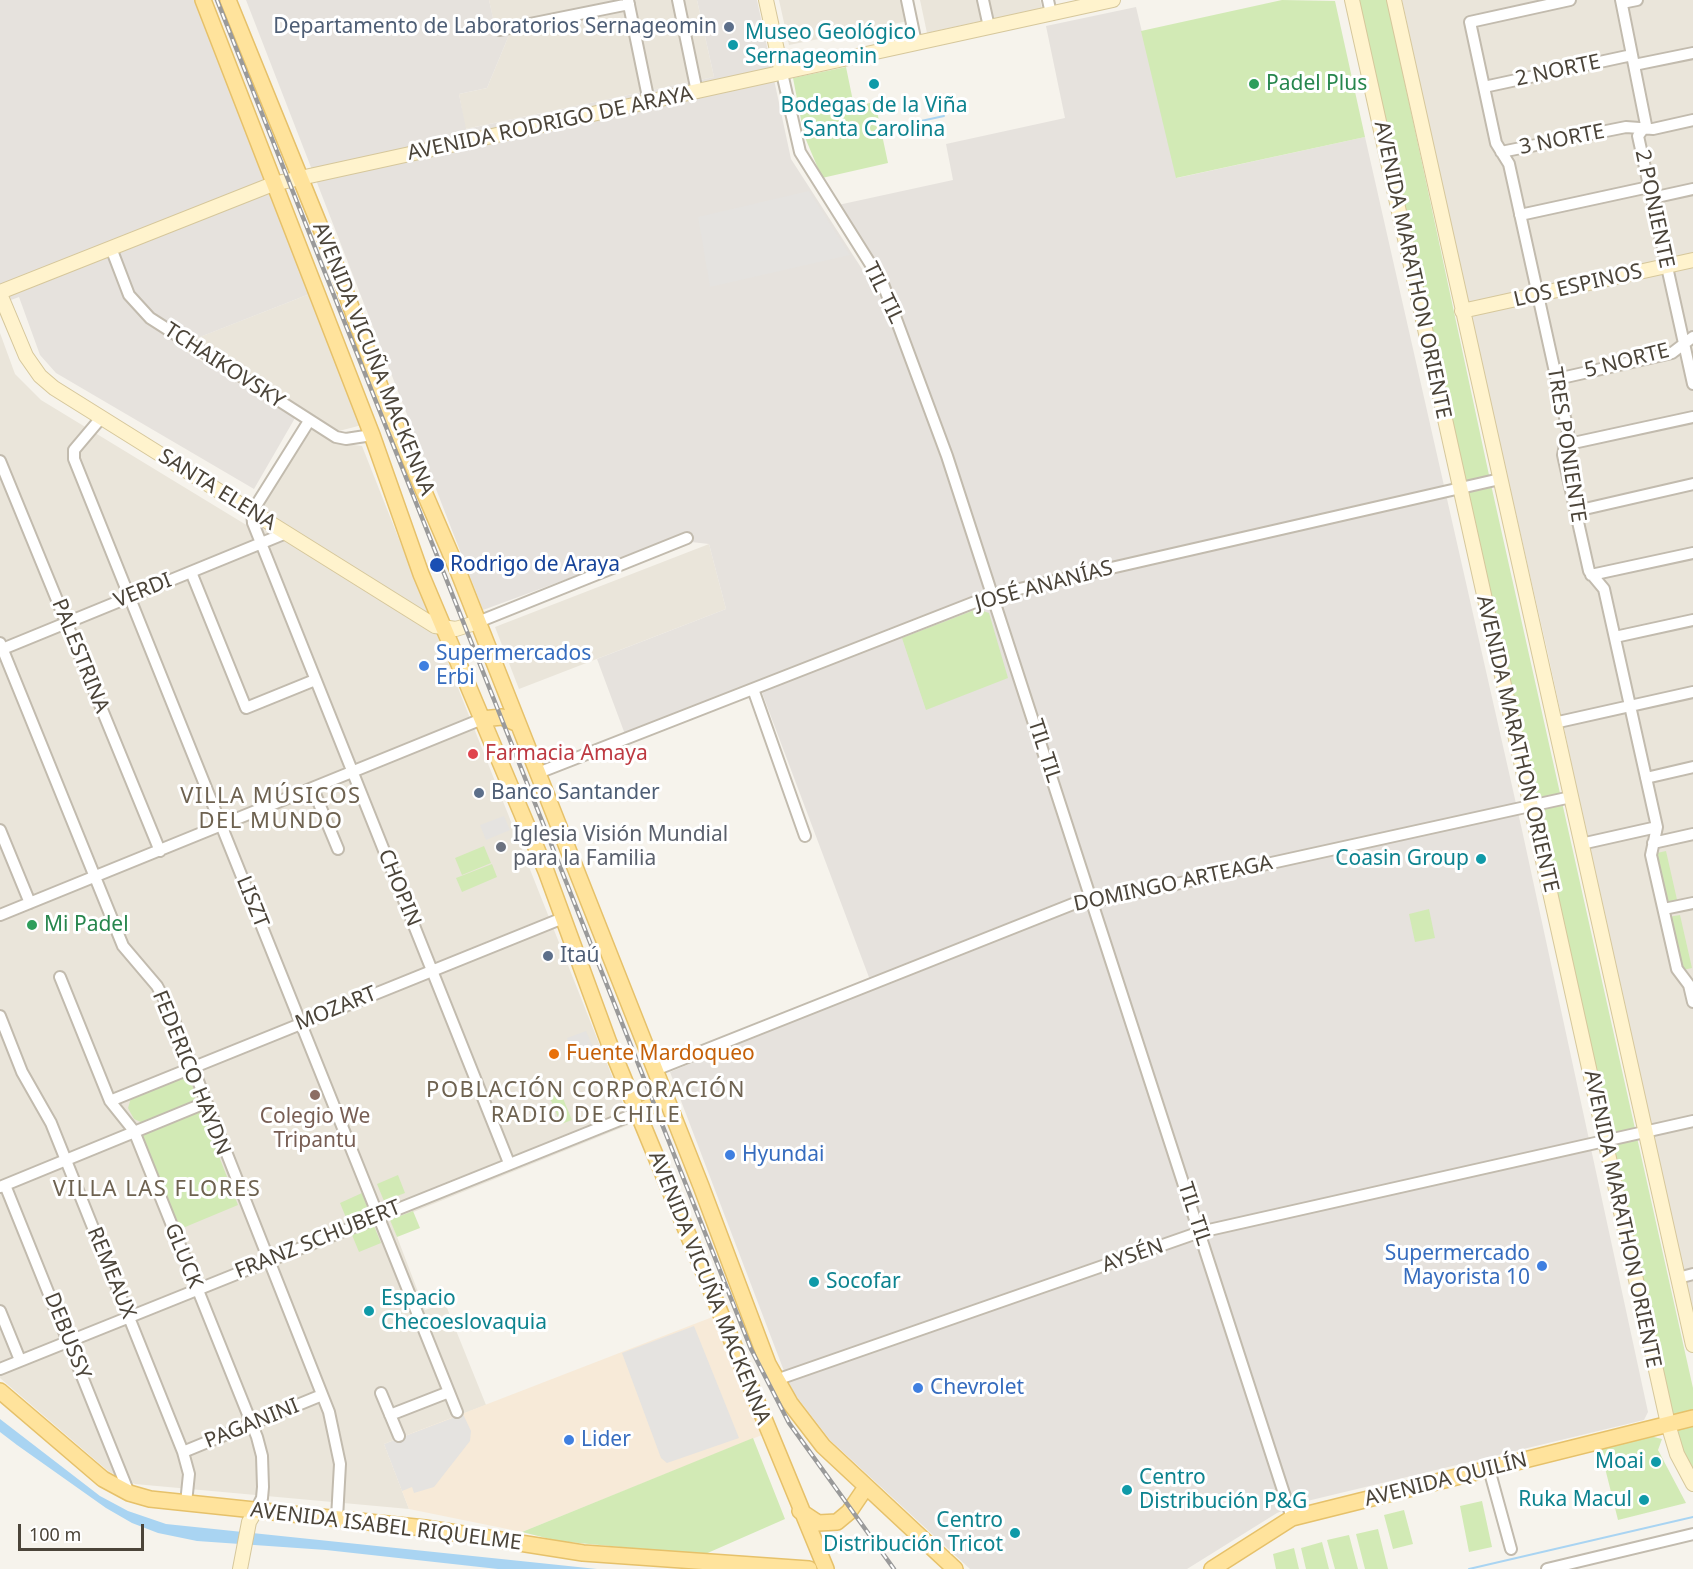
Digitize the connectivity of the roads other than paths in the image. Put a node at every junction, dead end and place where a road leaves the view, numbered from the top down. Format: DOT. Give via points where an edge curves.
graph roads {
  1 [pos="203,0"];
  2 [pos="228,0"];
  3 [pos="678,0"];
  4 [pos="766,0"];
  5 [pos="907,0"];
  6 [pos="982,0"];
  7 [pos="1113,0"];
  8 [pos="1352,0"];
  9 [pos="1394,0"];
  10 [pos="1570,0"];
  11 [pos="1622,0"];
  12 [pos="1637,0"];
  13 [pos="628,2"];
  14 [pos="1050,7"];
  15 [pos="989,27"];
  16 [pos="500,30"];
  17 [pos="916,43"];
  18 [pos="1693,52"];
  19 [pos="1633,60"];
  20 [pos="782,73"];
  21 [pos="1484,87"];
  22 [pos="697,92"];
  23 [pos="649,102"];
  24 [pos="1693,120"];
  25 [pos="1641,129"];
  26 [pos="1502,152"];
  27 [pos="301,178"];
  28 [pos="273,184"];
  29 [pos="1693,189"];
  30 [pos="1650,192"];
  31 [pos="1520,215"];
  32 [pos="111,248"];
  33 [pos="1693,260"];
  34 [pos="1667,266"];
  35 [pos="0,293"];
  36 [pos="1538,295"];
  37 [pos="1462,311"];
  38 [pos="1689,340"];
  39 [pos="1557,379"];
  40 [pos="1693,384"];
  41 [pos="1693,417"];
  42 [pos="101,418"];
  43 [pos="309,421"];
  44 [pos="372,435"];
  45 [pos="1564,445"];
  46 [pos="0,461"];
  47 [pos="1500,479"];
  48 [pos="1693,484"];
  49 [pos="1460,488"];
  50 [pos="1576,511"];
  51 [pos="252,512"];
  52 [pos="286,532"];
  53 [pos="687,538"];
  54 [pos="260,543"];
  55 [pos="1693,553"];
  56 [pos="191,572"];
  57 [pos="1591,575"];
  58 [pos="993,595"];
  59 [pos="129,597"];
  60 [pos="1693,620"];
  61 [pos="478,622"];
  62 [pos="66,623"];
  63 [pos="444,629"];
  64 [pos="1614,637"];
  65 [pos="1,647"];
  66 [pos="315,680"];
  67 [pos="753,689"];
  68 [pos="1693,692"];
  69 [pos="1630,706"];
  70 [pos="482,719"];
  71 [pos="1554,723"];
  72 [pos="518,724"];
  73 [pos="1693,767"];
  74 [pos="352,773"];
  75 [pos="537,773"];
  76 [pos="1646,778"];
  77 [pos="313,789"];
  78 [pos="1571,797"];
  79 [pos="1531,806"];
  80 [pos="222,826"];
  81 [pos="1657,827"];
  82 [pos="0,830"];
  83 [pos="1693,834"];
  84 [pos="805,836"];
  85 [pos="1653,843"];
  86 [pos="1581,844"];
  87 [pos="338,849"];
  88 [pos="160,851"];
  89 [pos="94,877"];
  90 [pos="1093,900"];
  91 [pos="30,903"];
  92 [pos="1693,903"];
  93 [pos="1664,909"];
  94 [pos="0,915"];
  95 [pos="563,918"];
  96 [pos="432,970"];
  97 [pos="1688,974"];
  98 [pos="60,977"];
  99 [pos="1693,1002"];
  100 [pos="0,1016"];
  101 [pos="301,1024"];
  102 [pos="192,1068"];
  103 [pos="655,1070"];
  104 [pos="664,1092"];
  105 [pos="110,1101"];
  106 [pos="205,1103"];
  107 [pos="637,1113"];
  108 [pos="1693,1121"];
  109 [pos="134,1131"];
  110 [pos="1645,1132"];
  111 [pos="1606,1143"];
  112 [pos="66,1160"];
  113 [pos="509,1163"];
  114 [pos="2,1185"];
  115 [pos="378,1215"];
  116 [pos="1200,1233"];
  117 [pos="267,1260"];
  118 [pos="1693,1274"];
  119 [pos="1678,1278"];
  120 [pos="196,1289"];
  121 [pos="0,1311"];
  122 [pos="129,1316"];
  123 [pos="68,1341"];
  124 [pos="1693,1345"];
  125 [pos="20,1360"];
  126 [pos="0,1369"];
  127 [pos="776,1380"];
  128 [pos="0,1391"];
  129 [pos="449,1392"];
  130 [pos="381,1393"];
  131 [pos="322,1395"];
  132 [pos="457,1412"];
  133 [pos="390,1415"];
  134 [pos="1693,1418"];
  135 [pos="252,1424"];
  136 [pos="1668,1424"];
  137 [pos="399,1436"];
  138 [pos="183,1452"];
  139 [pos="1489,1469"];
  140 [pos="1693,1484"];
  141 [pos="866,1487"];
  142 [pos="129,1493"];
  143 [pos="186,1503"];
  144 [pos="256,1510"];
  145 [pos="800,1510"];
  146 [pos="337,1518"];
  147 [pos="1292,1518"];
  148 [pos="1693,1534"];
  149 [pos="1511,1548"];
  150 [pos="240,1569"];
  151 [pos="809,1569"];
  152 [pos="826,1569"];
  153 [pos="956,1569"];
  154 [pos="1212,1569"];
  155 [pos="1546,1569"];
  1 -- 28 [label="main road, AVENIDA VICUÑA MACKENNA"];
  2 -- 27 [label="main road, AVENIDA VICUÑA MACKENNA"];
  3 -- 22 [label="street"];
  4 -- 20 [label="main road, TIL TIL"];
  5 -- 17 [label="street"];
  6 -- 15 [label="street"];
  7 -- 14 [label="main road, AVENIDA RODRIGO DE ARAYA"];
  8 -- 49 [label="main road, AVENIDA MARATHON ORIENTE"];
  9 -- 37 [label="main road, AVENIDA MARATHON ORIENTE"];
  10 -- 21 [label="street, TRES PONIENTE" via="1470,22"];
  11 -- 12 [label="street"];
  11 -- 19 [label="street, 2 PONIENTE"];
  13 -- 16 [label="street"];
  13 -- 23 [label="street"];
  14 -- 15 [label="main road, AVENIDA RODRIGO DE ARAYA"];
  15 -- 17 [label="main road, AVENIDA RODRIGO DE ARAYA"];
  17 -- 20 [label="main road, AVENIDA RODRIGO DE ARAYA"];
  18 -- 19 [label="street, 2 NORTE"];
  19 -- 21 [label="street, 2 NORTE"];
  19 -- 25 [label="street, 2 PONIENTE" via="1646,125"];
  20 -- 22 [label="main road, AVENIDA RODRIGO DE ARAYA"];
  20 -- 58 [label="street, TIL TIL" via="800,152 883,284 893,307"];
  21 -- 26 [label="street, TRES PONIENTE" via="1496,143"];
  22 -- 23 [label="main road, AVENIDA RODRIGO DE ARAYA"];
  23 -- 27 [label="main road, AVENIDA RODRIGO DE ARAYA"];
  24 -- 25 [label="street, 3 NORTE"];
  25 -- 26 [label="street, 3 NORTE" via="1626,127"];
  25 -- 30 [label="street, 2 PONIENTE" via="1638,136"];
  26 -- 31 [label="street, TRES PONIENTE" via="1509,164"];
  27 -- 28 [label="main road, AVENIDA RODRIGO DE ARAYA"];
  27 -- 61 [label="main road, AVENIDA VICUÑA MACKENNA" via="388,408"];
  28 -- 32 [label="main road, AVENIDA RODRIGO DE ARAYA"];
  28 -- 44 [label="main road, AVENIDA VICUÑA MACKENNA"];
  29 -- 30 [label="street"];
  30 -- 31 [label="street"];
  30 -- 34 [label="street, 2 PONIENTE"];
  31 -- 36 [label="street, TRES PONIENTE"];
  32 -- 35 [label="main road, AVENIDA RODRIGO DE ARAYA"];
  32 -- 43 [label="street, TCHAIKOVSKY" via="129,295 150,318"];
  33 -- 34 [label="main road, LOS ESPINOS"];
  34 -- 36 [label="main road, LOS ESPINOS"];
  34 -- 38 [label="street, 2 PONIENTE"];
  35 -- 42 [label="main road, SANTA ELENA" via="34,369 54,388"];
  36 -- 37 [label="main road, LOS ESPINOS"];
  36 -- 39 [label="street, TRES PONIENTE"];
  37 -- 47 [label="main road, AVENIDA MARATHON ORIENTE"];
  38 -- 39 [label="street, 5 NORTE" via="1672,353"];
  38 -- 40 [label="street, 2 PONIENTE"];
  39 -- 45 [label="street, TRES PONIENTE" via="1568,430"];
  41 -- 45 [label="street"];
  42 -- 51 [label="main road, SANTA ELENA"];
  42 -- 59 [label="street, LISZT" via="73,456"];
  43 -- 44 [label="street, TCHAIKOVSKY" via="336,437"];
  43 -- 51 [label="street"];
  44 -- 63 [label="main road, AVENIDA VICUÑA MACKENNA"];
  45 -- 50 [label="street, TRES PONIENTE"];
  46 -- 62 [label="street, PALESTRINA"];
  47 -- 49 [label="street, JOSÉ ANANÍAS"];
  47 -- 71 [label="main road, AVENIDA MARATHON ORIENTE"];
  48 -- 50 [label="street"];
  49 -- 58 [label="street, JOSÉ ANANÍAS"];
  49 -- 79 [label="main road, AVENIDA MARATHON ORIENTE"];
  50 -- 57 [label="street, TRES PONIENTE"];
  51 -- 52 [label="main road, SANTA ELENA"];
  51 -- 54 [label="street, CHOPIN"];
  52 -- 54 [label="street, VERDI"];
  52 -- 63 [label="main road, SANTA ELENA"];
  53 -- 61 [label="street"];
  54 -- 56 [label="street, VERDI"];
  54 -- 66 [label="street, CHOPIN"];
  55 -- 57 [label="street"];
  56 -- 59 [label="street, VERDI"];
  56 -- 66 [label="street" via="246,708"];
  57 -- 64 [label="street, TRES PONIENTE" via="1604,589"];
  58 -- 67 [label="street, JOSÉ ANANÍAS"];
  58 -- 90 [label="street, TIL TIL"];
  59 -- 62 [label="street, VERDI"];
  59 -- 80 [label="street, LISZT"];
  60 -- 64 [label="street"];
  61 -- 63 [label="main road"];
  61 -- 72 [label="main road, AVENIDA VICUÑA MACKENNA"];
  62 -- 65 [label="street, VERDI"];
  62 -- 88 [label="street, PALESTRINA"];
  63 -- 70 [label="main road, AVENIDA VICUÑA MACKENNA"];
  64 -- 69 [label="street, TRES PONIENTE"];
  65 -- 89 [label="street, FEDERICO HAYDN"];
  66 -- 74 [label="street, CHOPIN"];
  67 -- 75 [label="street, JOSÉ ANANÍAS"];
  67 -- 84 [label="street"];
  68 -- 69 [label="street"];
  69 -- 71 [label="street"];
  69 -- 76 [label="street, TRES PONIENTE"];
  70 -- 72 [label="main road" via="502,717"];
  70 -- 74 [label="street"];
  70 -- 95 [label="main road, AVENIDA VICUÑA MACKENNA"];
  71 -- 78 [label="main road, AVENIDA MARATHON ORIENTE"];
  72 -- 75 [label="main road, AVENIDA VICUÑA MACKENNA"];
  73 -- 76 [label="street"];
  74 -- 77 [label="street"];
  74 -- 96 [label="street, CHOPIN"];
  75 -- 103 [label="main road, AVENIDA VICUÑA MACKENNA"];
  76 -- 81 [label="street, TRES PONIENTE"];
  77 -- 80 [label="street"];
  77 -- 87 [label="street"];
  78 -- 79 [label="street, DOMINGO ARTEAGA"];
  78 -- 86 [label="main road, AVENIDA MARATHON ORIENTE"];
  79 -- 90 [label="street, DOMINGO ARTEAGA"];
  79 -- 111 [label="main road, AVENIDA MARATHON ORIENTE"];
  80 -- 88 [label="street"];
  80 -- 101 [label="street, LISZT"];
  81 -- 85 [label="street, TRES PONIENTE"];
  81 -- 86 [label="street"];
  82 -- 91 [label="street"];
  83 -- 85 [label="street"];
  85 -- 93 [label="street, TRES PONIENTE" via="1651,855"];
  86 -- 110 [label="main road, AVENIDA MARATHON ORIENTE"];
  88 -- 89 [label="street"];
  89 -- 91 [label="street"];
  89 -- 102 [label="street, FEDERICO HAYDN" via="123,946 166,1002"];
  90 -- 103 [label="street, DOMINGO ARTEAGA" via="1073,904"];
  90 -- 116 [label="street, TIL TIL"];
  91 -- 94 [label="street"];
  92 -- 93 [label="street"];
  93 -- 97 [label="street, TRES PONIENTE" via="1677,969"];
  95 -- 96 [label="street, MOZART"];
  95 -- 107 [label="main road, AVENIDA VICUÑA MACKENNA"];
  96 -- 101 [label="street, MOZART"];
  96 -- 113 [label="street, CHOPIN"];
  97 -- 99 [label="street, TRES PONIENTE"];
  98 -- 105 [label="street, GLUCK"];
  100 -- 112 [label="street, REMEAUX"];
  101 -- 102 [label="street, MOZART"];
  101 -- 115 [label="street, LISZT"];
  102 -- 105 [label="street, MOZART"];
  102 -- 106 [label="street, FEDERICO HAYDN"];
  103 -- 104 [label="main road, AVENIDA VICUÑA MACKENNA"];
  104 -- 107 [label="main road" via="656,1103"];
  104 -- 127 [label="main road, AVENIDA VICUÑA MACKENNA"];
  105 -- 109 [label="street, GLUCK"];
  106 -- 109 [label="street"];
  106 -- 117 [label="street, FEDERICO HAYDN"];
  107 -- 113 [label="street, FRANZ SCHUBERT"];
  107 -- 145 [label="main road, AVENIDA VICUÑA MACKENNA"];
  108 -- 110 [label="street, AYSÉN"];
  109 -- 112 [label="street"];
  109 -- 120 [label="street, GLUCK"];
  110 -- 111 [label="street, AYSÉN"];
  110 -- 119 [label="main road, AVENIDA MARATHON ORIENTE"];
  111 -- 116 [label="street, AYSÉN"];
  111 -- 136 [label="main road, AVENIDA MARATHON ORIENTE"];
  112 -- 114 [label="street"];
  112 -- 122 [label="street, REMEAUX"];
  113 -- 115 [label="street, FRANZ SCHUBERT"];
  114 -- 123 [label="street, DEBUSSY"];
  115 -- 117 [label="street, FRANZ SCHUBERT"];
  115 -- 129 [label="street, LISZT"];
  116 -- 127 [label="street, AYSÉN"];
  116 -- 147 [label="street, TIL TIL"];
  117 -- 120 [label="street, FRANZ SCHUBERT"];
  117 -- 131 [label="street, FEDERICO HAYDN"];
  118 -- 119 [label="street"];
  119 -- 124 [label="main road, AVENIDA MARATHON ORIENTE"];
  120 -- 122 [label="street, FRANZ SCHUBERT"];
  120 -- 135 [label="street, GLUCK"];
  121 -- 125 [label="street"];
  122 -- 123 [label="street, FRANZ SCHUBERT"];
  122 -- 138 [label="street, REMEAUX"];
  123 -- 125 [label="street, FRANZ SCHUBERT"];
  123 -- 142 [label="street, DEBUSSY"];
  125 -- 126 [label="street, FRANZ SCHUBERT"];
  127 -- 141 [label="main road, AVENIDA VICUÑA MACKENNA" via="815,1438"];
  128 -- 142 [label="main road, AVENIDA ISABEL RIQUELME" via="103,1479"];
  129 -- 132 [label="street, LISZT"];
  129 -- 133 [label="street"];
  130 -- 133 [label="street"];
  131 -- 135 [label="street, PAGANINI"];
  131 -- 146 [label="street, FEDERICO HAYDN" via="339,1451"];
  133 -- 137 [label="street"];
  134 -- 136 [label="main road, AVENIDA QUILÍN"];
  135 -- 138 [label="street, PAGANINI"];
  135 -- 144 [label="street, GLUCK" via="263,1476 262,1498"];
  136 -- 139 [label="main road, AVENIDA QUILÍN"];
  136 -- 140 [label="main road, AVENIDA MARATHON ORIENTE" via="1677,1454"];
  138 -- 143 [label="street, REMEAUX" via="189,1474"];
  139 -- 147 [label="main road, AVENIDA QUILÍN"];
  139 -- 149 [label="street"];
  141 -- 145 [label="main road" via="837,1522 818,1523"];
  141 -- 153 [label="main road, AVENIDA VICUÑA MACKENNA"];
  142 -- 143 [label="main road, AVENIDA ISABEL RIQUELME"];
  143 -- 144 [label="main road, AVENIDA ISABEL RIQUELME"];
  144 -- 146 [label="main road, AVENIDA ISABEL RIQUELME"];
  144 -- 150 [label="main road" via="248,1526"];
  145 -- 152 [label="main road, AVENIDA VICUÑA MACKENNA"];
  146 -- 151 [label="main road, AVENIDA ISABEL RIQUELME" via="583,1553"];
  147 -- 154 [label="main road, AVENIDA QUILÍN"];
  148 -- 155 [label="street"];
}
